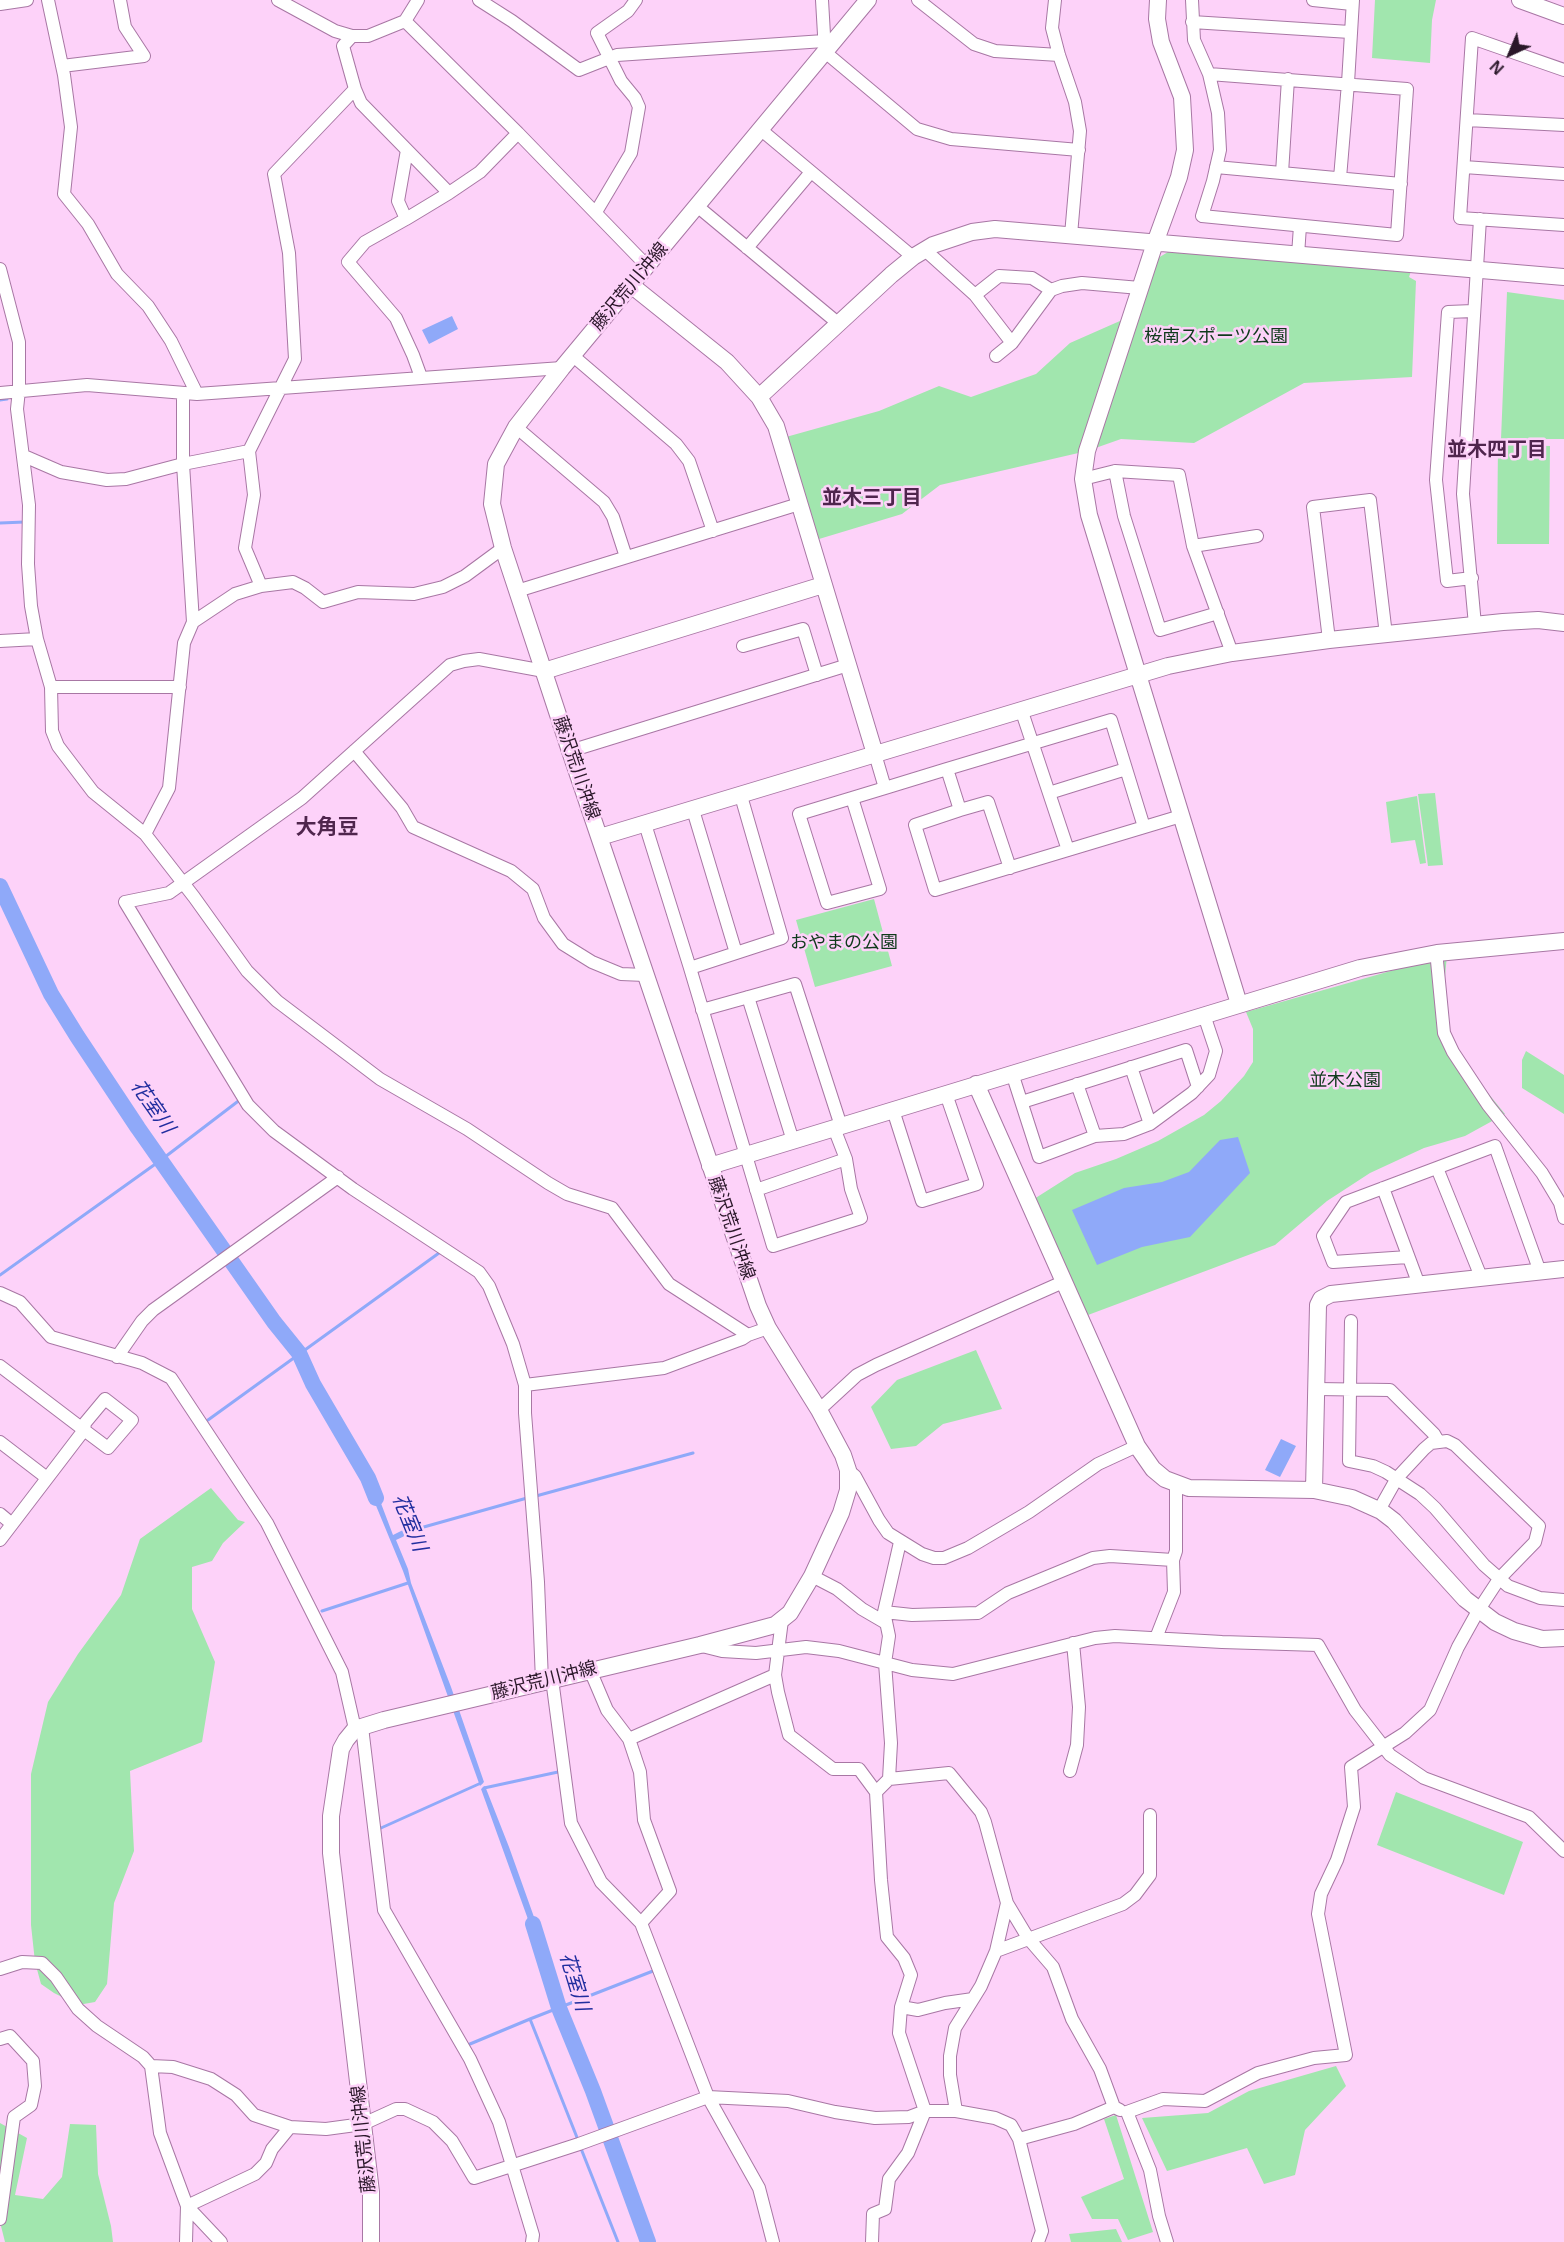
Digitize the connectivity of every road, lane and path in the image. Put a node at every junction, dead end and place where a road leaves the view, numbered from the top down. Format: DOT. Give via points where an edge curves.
graph roads {
  1 [pos="27,0"];
  2 [pos="48,0"];
  3 [pos="120,0"];
  4 [pos="278,0"];
  5 [pos="417,0"];
  6 [pos="479,0"];
  7 [pos="636,0"];
  8 [pos="822,0"];
  9 [pos="868,0"];
  10 [pos="918,0"];
  11 [pos="1055,0"];
  12 [pos="1158,0"];
  13 [pos="1192,0"];
  14 [pos="1313,0"];
  15 [pos="1520,0"];
  16 [pos="1352,2"];
  17 [pos="0,4"];
  18 [pos="1564,16"];
  19 [pos="405,21"];
  20 [pos="1192,22"];
  21 [pos="1350,32"];
  22 [pos="352,36"];
  23 [pos="825,47"];
  24 [pos="1059,55"];
  25 [pos="611,58"];
  26 [pos="62,66"];
  27 [pos="1564,69"];
  28 [pos="1209,74"];
  29 [pos="1288,79"];
  30 [pos="1348,83"];
  31 [pos="355,89"];
  32 [pos="1467,120"];
  33 [pos="1564,125"];
  34 [pos="760,129"];
  35 [pos="518,133"];
  36 [pos="406,150"];
  37 [pos="1079,150"];
  38 [pos="1216,167"];
  39 [pos="1464,167"];
  40 [pos="812,172"];
  41 [pos="1282,173"];
  42 [pos="1564,174"];
  43 [pos="1340,178"];
  44 [pos="1401,184"];
  45 [pos="449,193"];
  46 [pos="697,206"];
  47 [pos="596,212"];
  48 [pos="406,219"];
  49 [pos="1480,219"];
  50 [pos="1564,225"];
  51 [pos="1300,226"];
  52 [pos="1071,235"];
  53 [pos="1155,243"];
  54 [pos="747,248"];
  55 [pos="919,253"];
  56 [pos="1298,255"];
  57 [pos="647,266"];
  58 [pos="0,269"];
  59 [pos="1476,270"];
  60 [pos="1564,277"];
  61 [pos="631,285"];
  62 [pos="1140,288"];
  63 [pos="1052,290"];
  64 [pos="975,295"];
  65 [pos="1473,311"];
  66 [pos="839,324"];
  67 [pos="1012,342"];
  68 [pos="996,356"];
  69 [pos="567,362"];
  70 [pos="421,377"];
  71 [pos="279,389"];
  72 [pos="19,390"];
  73 [pos="0,393"];
  74 [pos="183,393"];
  75 [pos="197,394"];
  76 [pos="759,397"];
  77 [pos="516,427"];
  78 [pos="249,451"];
  79 [pos="24,456"];
  80 [pos="183,464"];
  81 [pos="1116,471"];
  82 [pos="1083,479"];
  83 [pos="799,504"];
  84 [pos="713,531"];
  85 [pos="1257,536"];
  86 [pos="1193,546"];
  87 [pos="503,548"];
  88 [pos="626,557"];
  89 [pos="1472,579"];
  90 [pos="823,585"];
  91 [pos="261,586"];
  92 [pos="517,591"];
  93 [pos="1218,613"];
  94 [pos="194,622"];
  95 [pos="1564,623"];
  96 [pos="1475,624"];
  97 [pos="1386,635"];
  98 [pos="37,639"];
  99 [pos="1329,640"];
  100 [pos="0,641"];
  101 [pos="743,646"];
  102 [pos="1232,653"];
  103 [pos="848,665"];
  104 [pos="543,671"];
  105 [pos="1138,674"];
  106 [pos="817,675"];
  107 [pos="51,687"];
  108 [pos="180,687"];
  109 [pos="1021,709"];
  110 [pos="1033,743"];
  111 [pos="354,751"];
  112 [pos="570,751"];
  113 [pos="875,754"];
  114 [pos="947,769"];
  115 [pos="1126,769"];
  116 [pos="885,788"];
  117 [pos="1049,793"];
  118 [pos="741,796"];
  119 [pos="852,798"];
  120 [pos="693,810"];
  121 [pos="960,810"];
  122 [pos="1181,816"];
  123 [pos="645,824"];
  124 [pos="1144,827"];
  125 [pos="145,834"];
  126 [pos="600,837"];
  127 [pos="1068,850"];
  128 [pos="1010,867"];
  129 [pos="183,884"];
  130 [pos="1564,941"];
  131 [pos="736,953"];
  132 [pos="1437,953"];
  133 [pos="690,968"];
  134 [pos="645,975"];
  135 [pos="748,997"];
  136 [pos="1239,1004"];
  137 [pos="702,1010"];
  138 [pos="1204,1014"];
  139 [pos="1131,1067"];
  140 [pos="1012,1073"];
  141 [pos="976,1084"];
  142 [pos="1077,1084"];
  143 [pos="1198,1087"];
  144 [pos="946,1094"];
  145 [pos="1022,1102"];
  146 [pos="893,1110"];
  147 [pos="1150,1124"];
  148 [pos="837,1127"];
  149 [pos="1095,1136"];
  150 [pos="793,1141"];
  151 [pos="745,1155"];
  152 [pos="846,1159"];
  153 [pos="710,1166"];
  154 [pos="1437,1168"];
  155 [pos="338,1177"];
  156 [pos="1383,1188"];
  157 [pos="756,1190"];
  158 [pos="1564,1218"];
  159 [pos="1408,1257"];
  160 [pos="1564,1269"];
  161 [pos="1540,1272"];
  162 [pos="1481,1277"];
  163 [pos="1063,1282"];
  164 [pos="1419,1285"];
  165 [pos="0,1293"];
  166 [pos="1351,1321"];
  167 [pos="768,1328"];
  168 [pos="748,1335"];
  169 [pos="117,1357"];
  170 [pos="0,1366"];
  171 [pos="525,1384"];
  172 [pos="1316,1389"];
  173 [pos="1350,1389"];
  174 [pos="819,1410"];
  175 [pos="1438,1441"];
  176 [pos="0,1442"];
  177 [pos="1137,1446"];
  178 [pos="848,1470"];
  179 [pos="47,1478"];
  180 [pos="1397,1478"];
  181 [pos="1176,1484"];
  182 [pos="1314,1490"];
  183 [pos="1379,1510"];
  184 [pos="0,1514"];
  185 [pos="12,1524"];
  186 [pos="0,1540"];
  187 [pos="900,1542"];
  188 [pos="1173,1560"];
  189 [pos="812,1576"];
  190 [pos="1499,1579"];
  191 [pos="1564,1600"];
  192 [pos="1478,1611"];
  193 [pos="885,1617"];
  194 [pos="782,1620"];
  195 [pos="1156,1638"];
  196 [pos="1564,1638"];
  197 [pos="1073,1643"];
  198 [pos="700,1645"];
  199 [pos="777,1650"];
  200 [pos="885,1663"];
  201 [pos="590,1670"];
  202 [pos="775,1676"];
  203 [pos="547,1680"];
  204 [pos="359,1728"];
  205 [pos="629,1739"];
  206 [pos="1384,1747"];
  207 [pos="1070,1771"];
  208 [pos="889,1779"];
  209 [pos="876,1792"];
  210 [pos="1150,1815"];
  211 [pos="1564,1851"];
  212 [pos="1006,1903"];
  213 [pos="641,1923"];
  214 [pos="1028,1938"];
  215 [pos="996,1951"];
  216 [pos="0,1969"];
  217 [pos="972,1999"];
  218 [pos="901,2007"];
  219 [pos="0,2039"];
  220 [pos="152,2066"];
  221 [pos="708,2097"];
  222 [pos="1114,2107"];
  223 [pos="926,2111"];
  224 [pos="956,2111"];
  225 [pos="1127,2112"];
  226 [pos="363,2124"];
  227 [pos="290,2127"];
  228 [pos="1019,2139"];
  229 [pos="512,2164"];
  230 [pos="187,2206"];
  231 [pos="0,2218"];
  232 [pos="186,2242"];
  233 [pos="221,2242"];
  234 [pos="371,2242"];
  235 [pos="532,2242"];
  236 [pos="773,2242"];
  237 [pos="872,2242"];
  238 [pos="1038,2242"];
  239 [pos="1167,2242"];
  1 -- 17 [label="street"];
  2 -- 26 [label="street"];
  3 -- 26 [label="street" via="125,27 144,56"];
  4 -- 22 [label="street"];
  5 -- 19 [label="street"];
  6 -- 25 [label="street" via="579,70"];
  7 -- 25 [label="street" via="628,11 597,33"];
  8 -- 23 [label="street"];
  9 -- 23 [label="street, 藤沢荒川沖線"];
  10 -- 24 [label="street" via="974,44 995,51"];
  11 -- 24 [label="street" via="1052,28"];
  12 -- 53 [label="street" via="1161,42 1182,97 1185,150"];
  13 -- 20 [label="street"];
  14 -- 16 [label="street"];
  15 -- 18 [label="street"];
  16 -- 21 [label="street"];
  19 -- 22 [label="street" via="368,36"];
  19 -- 35 [label="street"];
  20 -- 21 [label="street"];
  20 -- 28 [label="street" via="1194,40"];
  21 -- 30 [label="street"];
  22 -- 31 [label="street" via="343,46"];
  23 -- 25 [label="street"];
  23 -- 34 [label="street, 藤沢荒川沖線"];
  23 -- 37 [label="street" via="917,129 951,139"];
  24 -- 37 [label="street" via="1079,116"];
  25 -- 47 [label="street" via="639,107 631,153"];
  26 -- 75 [label="street" via="71,128 64,194 117,274 148,306 171,341"];
  27 -- 32 [label="street" via="1472,38"];
  28 -- 29 [label="street"];
  28 -- 38 [label="street" via="1218,113 1220,150"];
  29 -- 30 [label="street"];
  29 -- 41 [label="street"];
  30 -- 43 [label="street"];
  30 -- 44 [label="street" via="1407,88"];
  31 -- 36 [label="street" via="361,103"];
  31 -- 71 [label="street" via="274,174 289,253 295,359"];
  32 -- 33 [label="street"];
  32 -- 39 [label="street"];
  34 -- 40 [label="street"];
  34 -- 46 [label="street, 藤沢荒川沖線"];
  35 -- 45 [label="street" via="480,172"];
  35 -- 47 [label="street"];
  36 -- 45 [label="street"];
  36 -- 48 [label="street" via="398,201"];
  37 -- 52 [label="street"];
  38 -- 41 [label="street"];
  38 -- 51 [label="street" via="1202,216"];
  39 -- 42 [label="street"];
  39 -- 49 [label="street" via="1460,218"];
  40 -- 54 [label="street"];
  40 -- 55 [label="street"];
  41 -- 43 [label="street"];
  43 -- 44 [label="street"];
  44 -- 51 [label="street" via="1397,235"];
  45 -- 48 [label="street"];
  46 -- 54 [label="street"];
  46 -- 57 [label="street, 藤沢荒川沖線"];
  47 -- 57 [label="street"];
  48 -- 70 [label="street" via="364,242 348,262 396,318"];
  49 -- 50 [label="street"];
  49 -- 59 [label="street"];
  51 -- 56 [label="street"];
  52 -- 53 [label="street"];
  52 -- 55 [label="street" via="984,230 952,237"];
  53 -- 56 [label="street"];
  53 -- 62 [label="street"];
  54 -- 66 [label="street"];
  55 -- 64 [label="street"];
  55 -- 66 [label="street"];
  56 -- 59 [label="street"];
  57 -- 61 [label="street, 藤沢荒川沖線"];
  58 -- 72 [label="street" via="19,342"];
  59 -- 60 [label="street"];
  59 -- 65 [label="street"];
  61 -- 69 [label="street, 藤沢荒川沖線"];
  61 -- 76 [label="street" via="727,362"];
  62 -- 63 [label="street" via="1082,283"];
  62 -- 82 [label="street" via="1087,451"];
  63 -- 64 [label="street" via="1032,278 999,276"];
  63 -- 67 [label="street"];
  64 -- 67 [label="street"];
  65 -- 89 [label="street" via="1463,494"];
  65 -- 89 [label="street" via="1448,312 1436,480 1447,581"];
  66 -- 76 [label="street"];
  67 -- 68 [label="street"];
  69 -- 70 [label="street"];
  69 -- 77 [label="street, 藤沢荒川沖線"];
  69 -- 84 [label="street" via="676,444 690,461"];
  70 -- 71 [label="street"];
  71 -- 75 [label="street"];
  71 -- 78 [label="street"];
  72 -- 73 [label="street"];
  72 -- 74 [label="street" via="87,385"];
  72 -- 79 [label="street" via="17,410"];
  74 -- 75 [label="street"];
  74 -- 80 [label="street"];
  76 -- 83 [label="street" via="776,426"];
  77 -- 87 [label="street, 藤沢荒川沖線" via="496,464 492,486 492,504"];
  77 -- 88 [label="street" via="604,502"];
  78 -- 80 [label="street"];
  78 -- 91 [label="street" via="254,495 245,548"];
  79 -- 80 [label="street" via="61,472 107,480"];
  79 -- 98 [label="street" via="29,505 28,564"];
  80 -- 94 [label="street"];
  81 -- 82 [label="street"];
  81 -- 86 [label="street" via="1179,475"];
  81 -- 93 [label="street" via="1124,516 1160,630"];
  82 -- 105 [label="street" via="1089,515"];
  83 -- 84 [label="street"];
  83 -- 90 [label="street"];
  84 -- 88 [label="street"];
  85 -- 86 [label="street"];
  86 -- 93 [label="street"];
  87 -- 91 [label="street" via="465,576 443,587 414,594 358,592 323,602 293,582"];
  87 -- 92 [label="street, 藤沢荒川沖線"];
  88 -- 92 [label="street"];
  89 -- 96 [label="street"];
  90 -- 103 [label="street"];
  90 -- 104 [label="street"];
  91 -- 94 [label="street" via="235,594"];
  92 -- 104 [label="street, 藤沢荒川沖線"];
  93 -- 102 [label="street"];
  94 -- 108 [label="street" via="184,643"];
  95 -- 96 [label="street"];
  96 -- 97 [label="street"];
  97 -- 99 [label="street"];
  97 -- 99 [label="street" via="1370,500 1313,507"];
  98 -- 100 [label="street"];
  98 -- 107 [label="street"];
  99 -- 102 [label="street"];
  101 -- 106 [label="street" via="803,629"];
  102 -- 105 [label="street"];
  103 -- 106 [label="street"];
  103 -- 113 [label="street"];
  104 -- 111 [label="street" via="479,659 457,662"];
  104 -- 112 [label="street, 藤沢荒川沖線"];
  105 -- 109 [label="street"];
  105 -- 122 [label="street"];
  106 -- 112 [label="street"];
  107 -- 108 [label="street"];
  107 -- 125 [label="street" via="52,731 58,746 93,792"];
  108 -- 125 [label="street" via="169,788"];
  109 -- 110 [label="street"];
  109 -- 113 [label="street"];
  110 -- 114 [label="street"];
  110 -- 115 [label="street" via="1111,720"];
  110 -- 117 [label="street"];
  111 -- 129 [label="street" via="302,798"];
  111 -- 134 [label="street" via="402,807 412,828 511,871 533,889 544,918 563,944 621,974"];
  112 -- 126 [label="street, 藤沢荒川沖線"];
  113 -- 116 [label="street"];
  113 -- 118 [label="street"];
  114 -- 116 [label="street"];
  114 -- 121 [label="street"];
  115 -- 117 [label="street"];
  115 -- 124 [label="street"];
  116 -- 119 [label="street"];
  117 -- 127 [label="street"];
  118 -- 120 [label="street"];
  118 -- 131 [label="street" via="782,938"];
  119 -- 119 [label="street" via="799,814 827,903 879,889"];
  120 -- 123 [label="street"];
  120 -- 131 [label="street"];
  121 -- 128 [label="street" via="988,802"];
  121 -- 128 [label="street" via="915,825 936,890"];
  122 -- 124 [label="street"];
  122 -- 136 [label="street"];
  123 -- 126 [label="street"];
  123 -- 133 [label="street"];
  124 -- 127 [label="street"];
  125 -- 129 [label="street"];
  126 -- 134 [label="street, 藤沢荒川沖線"];
  127 -- 128 [label="street"];
  129 -- 155 [label="street" via="169,893 125,902 248,1105 274,1131"];
  129 -- 168 [label="street" via="258,985 285,1008 380,1079 467,1129 548,1183 567,1194 612,1208 669,1284"];
  130 -- 132 [label="street"];
  131 -- 133 [label="street"];
  132 -- 136 [label="street" via="1360,968"];
  132 -- 158 [label="street" via="1444,1033 1453,1052 1488,1105 1542,1173"];
  133 -- 137 [label="street"];
  134 -- 153 [label="street, 藤沢荒川沖線"];
  135 -- 137 [label="street"];
  135 -- 148 [label="street" via="795,984"];
  135 -- 150 [label="street"];
  136 -- 138 [label="street"];
  137 -- 151 [label="street"];
  138 -- 140 [label="street"];
  138 -- 143 [label="street" via="1216,1051 1209,1075"];
  139 -- 142 [label="street"];
  139 -- 143 [label="street" via="1186,1050"];
  139 -- 147 [label="street"];
  140 -- 141 [label="street"];
  140 -- 145 [label="street"];
  141 -- 144 [label="street"];
  141 -- 163 [label="street"];
  142 -- 145 [label="street"];
  142 -- 149 [label="street"];
  143 -- 147 [label="street"];
  144 -- 146 [label="street"];
  144 -- 146 [label="street" via="977,1184 921,1200"];
  145 -- 149 [label="street" via="1040,1157"];
  146 -- 148 [label="street"];
  147 -- 149 [label="street" via="1125,1134"];
  148 -- 150 [label="street"];
  148 -- 152 [label="street"];
  150 -- 151 [label="street"];
  151 -- 153 [label="street"];
  151 -- 157 [label="street"];
  152 -- 157 [label="street"];
  152 -- 157 [label="street" via="861,1218 773,1246"];
  153 -- 167 [label="street, 藤沢荒川沖線"];
  154 -- 156 [label="street"];
  154 -- 161 [label="street" via="1495,1146"];
  154 -- 162 [label="street"];
  155 -- 169 [label="street" via="153,1310"];
  155 -- 171 [label="street" via="479,1272 502,1314"];
  156 -- 159 [label="street"];
  156 -- 159 [label="street" via="1346,1202 1323,1236 1333,1262"];
  159 -- 164 [label="street"];
  160 -- 161 [label="street"];
  161 -- 162 [label="street"];
  162 -- 164 [label="street"];
  163 -- 174 [label="street" via="876,1365 857,1375"];
  163 -- 177 [label="street"];
  164 -- 172 [label="street" via="1331,1294 1321,1299 1317,1305"];
  165 -- 169 [label="street" via="20,1302 51,1337"];
  166 -- 173 [label="street"];
  167 -- 168 [label="street"];
  167 -- 174 [label="street, 藤沢荒川沖線"];
  168 -- 171 [label="street" via="664,1368"];
  169 -- 204 [label="street" via="142,1363 171,1378 267,1523 342,1672"];
  170 -- 179 [label="street" via="84,1430"];
  171 -- 203 [label="street"];
  172 -- 173 [label="street"];
  172 -- 182 [label="street"];
  173 -- 175 [label="street" via="1390,1390"];
  173 -- 180 [label="street" via="1349,1461 1373,1466"];
  174 -- 178 [label="street, 藤沢荒川沖線"];
  175 -- 180 [label="street" via="1431,1443"];
  175 -- 190 [label="street" via="1455,1445 1539,1526 1535,1542"];
  176 -- 179 [label="street"];
  177 -- 181 [label="street" via="1153,1469"];
  177 -- 187 [label="street" via="1098,1464 1029,1512 954,1555 934,1558"];
  178 -- 187 [label="street" via="888,1533"];
  178 -- 189 [label="street, 藤沢荒川沖線" via="845,1501"];
  179 -- 185 [label="street"];
  180 -- 183 [label="street"];
  180 -- 190 [label="street" via="1435,1509"];
  181 -- 182 [label="street" via="1202,1490"];
  181 -- 188 [label="street"];
  182 -- 183 [label="street" via="1352,1498"];
  183 -- 192 [label="street" via="1405,1530"];
  184 -- 185 [label="street"];
  185 -- 186 [label="street"];
  187 -- 193 [label="street"];
  188 -- 193 [label="street" via="1094,1558 1008,1593 978,1613"];
  188 -- 195 [label="street" via="1174,1592"];
  189 -- 193 [label="street" via="862,1609"];
  189 -- 194 [label="street, 藤沢荒川沖線"];
  190 -- 191 [label="street" via="1540,1599"];
  190 -- 192 [label="street"];
  192 -- 196 [label="street" via="1514,1631 1542,1639"];
  192 -- 206 [label="street" via="1430,1710"];
  193 -- 200 [label="street" via="889,1636"];
  194 -- 198 [label="street, 藤沢荒川沖線"];
  194 -- 199 [label="street"];
  195 -- 197 [label="street" via="1115,1636"];
  195 -- 206 [label="street" via="1318,1645 1355,1710"];
  197 -- 200 [label="street" via="953,1674"];
  197 -- 207 [label="street" via="1079,1707 1077,1745"];
  198 -- 199 [label="street" via="722,1651"];
  198 -- 201 [label="street, 藤沢荒川沖線"];
  199 -- 200 [label="street" via="806,1647"];
  199 -- 202 [label="street"];
  200 -- 208 [label="street" via="891,1743"];
  201 -- 203 [label="street, 藤沢荒川沖線"];
  201 -- 205 [label="street" via="608,1710"];
  202 -- 205 [label="street"];
  202 -- 209 [label="street" via="789,1735 833,1769 858,1769"];
  203 -- 204 [label="street, 藤沢荒川沖線"];
  203 -- 213 [label="street" via="571,1823 601,1882"];
  204 -- 226 [label="street, 藤沢荒川沖線" via="341,1749 330,1832"];
  204 -- 229 [label="street" via="384,1910 470,2059 499,2122"];
  205 -- 213 [label="street" via="640,1772 644,1820 670,1891"];
  206 -- 211 [label="street" via="1401,1764 1424,1778 1529,1817"];
  206 -- 225 [label="street" via="1351,1767 1354,1807 1321,1894 1318,1914 1346,2055 1314,2058 1258,2073 1204,2101 1163,2099"];
  208 -- 209 [label="street"];
  208 -- 212 [label="street" via="949,1773 981,1812"];
  209 -- 218 [label="street" via="887,1937 904,1958 911,1975"];
  210 -- 214 [label="street" via="1150,1875 1135,1895 1123,1904"];
  212 -- 214 [label="street"];
  212 -- 215 [label="street"];
  213 -- 221 [label="street"];
  214 -- 215 [label="street"];
  214 -- 222 [label="street" via="1053,1967 1072,2019 1100,2069"];
  215 -- 217 [label="street"];
  216 -- 220 [label="street" via="22,1962 42,1963 97,2026"];
  217 -- 218 [label="street" via="918,2010"];
  217 -- 224 [label="street" via="955,2028 950,2056"];
  218 -- 223 [label="street" via="899,2033"];
  219 -- 231 [label="street" via="10,2036 33,2061 35,2086 31,2105 14,2117"];
  220 -- 227 [label="street" via="173,2067 211,2079 236,2095 254,2115"];
  220 -- 230 [label="street" via="160,2133"];
  221 -- 223 [label="street" via="788,2101 874,2118 909,2117"];
  221 -- 229 [label="street"];
  221 -- 236 [label="street" via="759,2188"];
  222 -- 225 [label="street"];
  222 -- 228 [label="street" via="1074,2124"];
  223 -- 224 [label="street"];
  223 -- 237 [label="street" via="908,2153 889,2179 885,2209 873,2214"];
  224 -- 228 [label="street" via="1011,2125"];
  225 -- 239 [label="street" via="1150,2170"];
  226 -- 227 [label="street" via="326,2129"];
  226 -- 229 [label="street" via="396,2109 405,2109 433,2122 452,2141 474,2178"];
  226 -- 234 [label="street, 藤沢荒川沖線" via="371,2192"];
  227 -- 230 [label="street" via="255,2174"];
  228 -- 238 [label="street" via="1042,2231"];
  229 -- 235 [label="street"];
  230 -- 232 [label="street"];
  230 -- 233 [label="street"];
}
